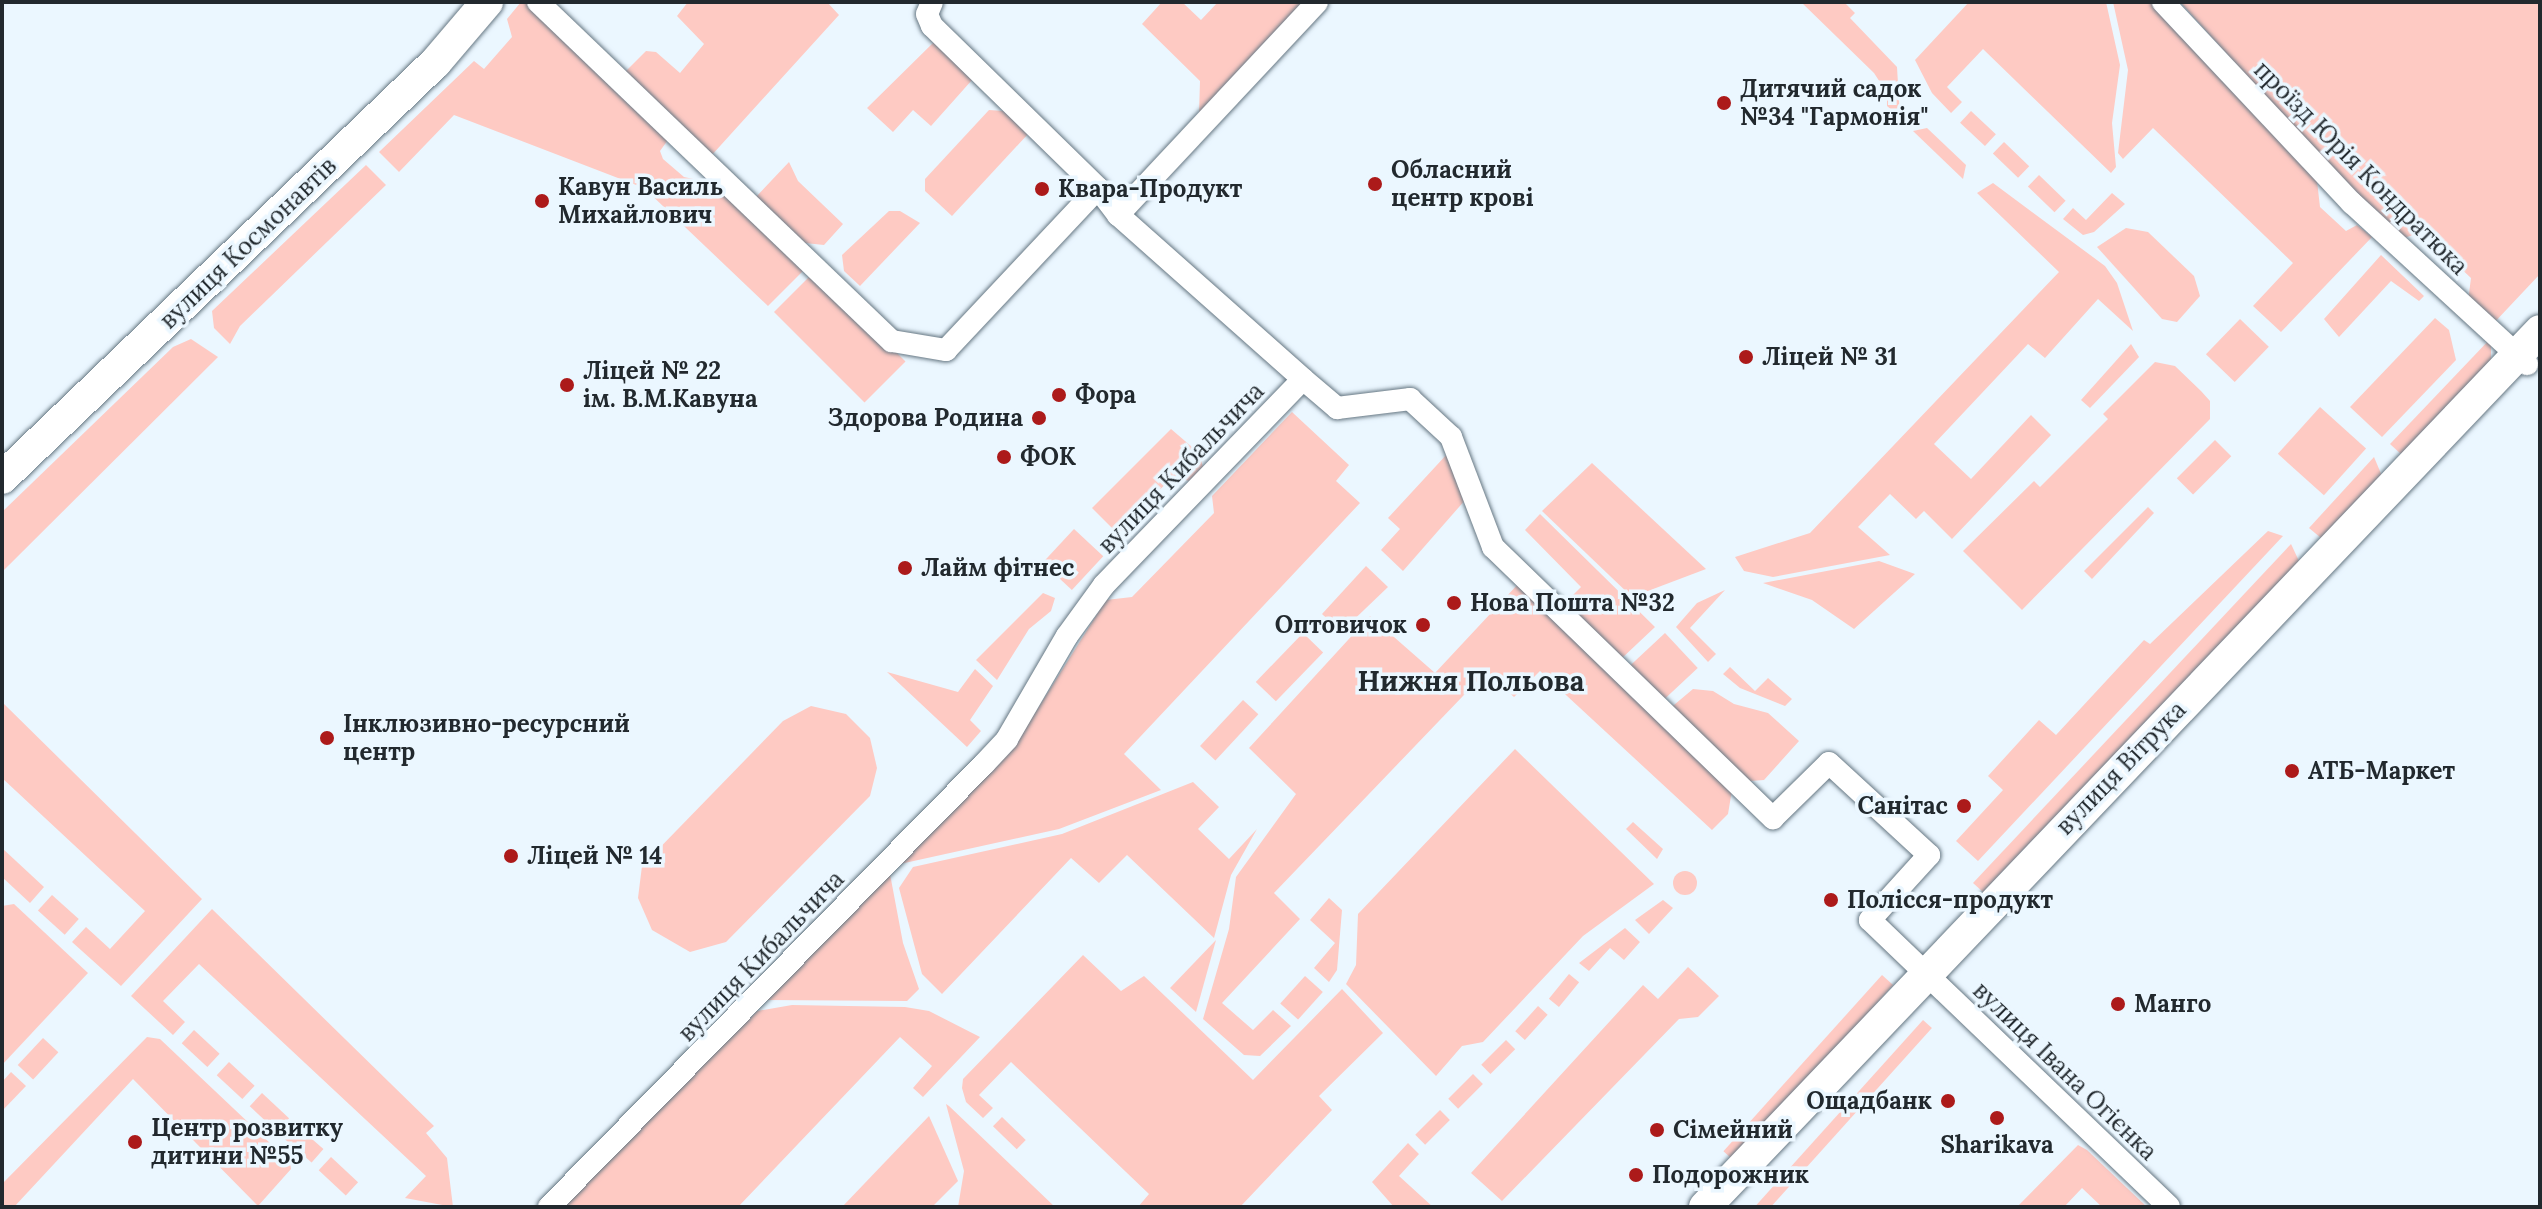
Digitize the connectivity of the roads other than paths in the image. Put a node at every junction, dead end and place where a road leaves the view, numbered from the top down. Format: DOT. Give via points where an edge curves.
graph roads {
  1 [pos="487,2"];
  2 [pos="538,2"];
  3 [pos="932,2"];
  4 [pos="1317,2"];
  5 [pos="2163,2"];
  6 [pos="1098,188"];
  7 [pos="1118,215"];
  8 [pos="2540,331"];
  9 [pos="2528,358"];
  10 [pos="1303,379"];
  11 [pos="2,478"];
  12 [pos="1932,979"];
  13 [pos="549,1207"];
  14 [pos="1705,1207"];
  15 [pos="1725,1207"];
  16 [pos="2169,1207"];
  1 -- 11 [label="main road, вулиця Космонавтів" via="436,62"];
  2 -- 6 [label="street" via="892,341 946,350"];
  3 -- 6 [label="street, вулиця Кибальчича" via="927,14 932,26"];
  4 -- 7 [label="street"];
  5 -- 9 [label="street, проїзд Юрія Кондратюка" via="2352,203"];
  6 -- 7 [label="street, вулиця Кибальчича"];
  7 -- 10 [label="street, вулиця Кибальчича"];
  8 -- 9 [label="main road, вулиця Вітрука"];
  9 -- 12 [label="main road, вулиця Вітрука"];
  10 -- 12 [label="street, вулиця Івана Огієнка" via="1337,408 1410,399 1451,437 1493,547 1773,818 1829,763 1929,855 1870,920"];
  10 -- 13 [label="street, вулиця Кибальчича" via="1104,585 1067,636 1007,739"];
  12 -- 14 [label="main road, вулиця Вітрука"];
  12 -- 15 [label="main road, вулиця Вітрука"];
  12 -- 16 [label="street, вулиця Івана Огієнка"];
}
